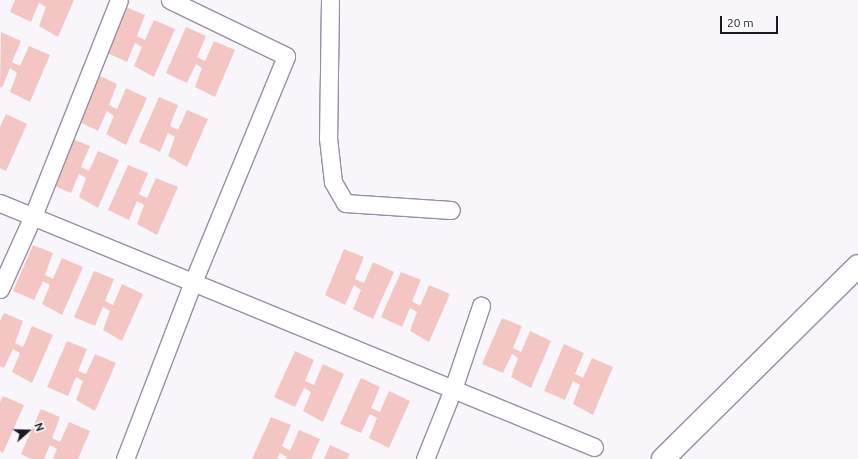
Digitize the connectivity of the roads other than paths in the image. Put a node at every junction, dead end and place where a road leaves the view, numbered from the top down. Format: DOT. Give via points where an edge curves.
graph roads {
  1 [pos="119,0"];
  2 [pos="170,0"];
  3 [pos="330,0"];
  4 [pos="0,203"];
  5 [pos="451,210"];
  6 [pos="33,216"];
  7 [pos="858,266"];
  8 [pos="193,282"];
  9 [pos="0,289"];
  10 [pos="481,306"];
  11 [pos="453,389"];
  12 [pos="594,447"];
  13 [pos="125,459"];
  14 [pos="425,459"];
  15 [pos="662,459"];
  1 -- 6 [label="street"];
  2 -- 8 [label="street" via="286,56"];
  3 -- 5 [label="street" via="328,138 332,182 344,204"];
  4 -- 6 [label="street"];
  6 -- 8 [label="street"];
  6 -- 9 [label="street"];
  7 -- 15 [label="main road"];
  8 -- 11 [label="street"];
  8 -- 13 [label="street"];
  10 -- 11 [label="street"];
  11 -- 12 [label="street"];
  11 -- 14 [label="street"];
}
